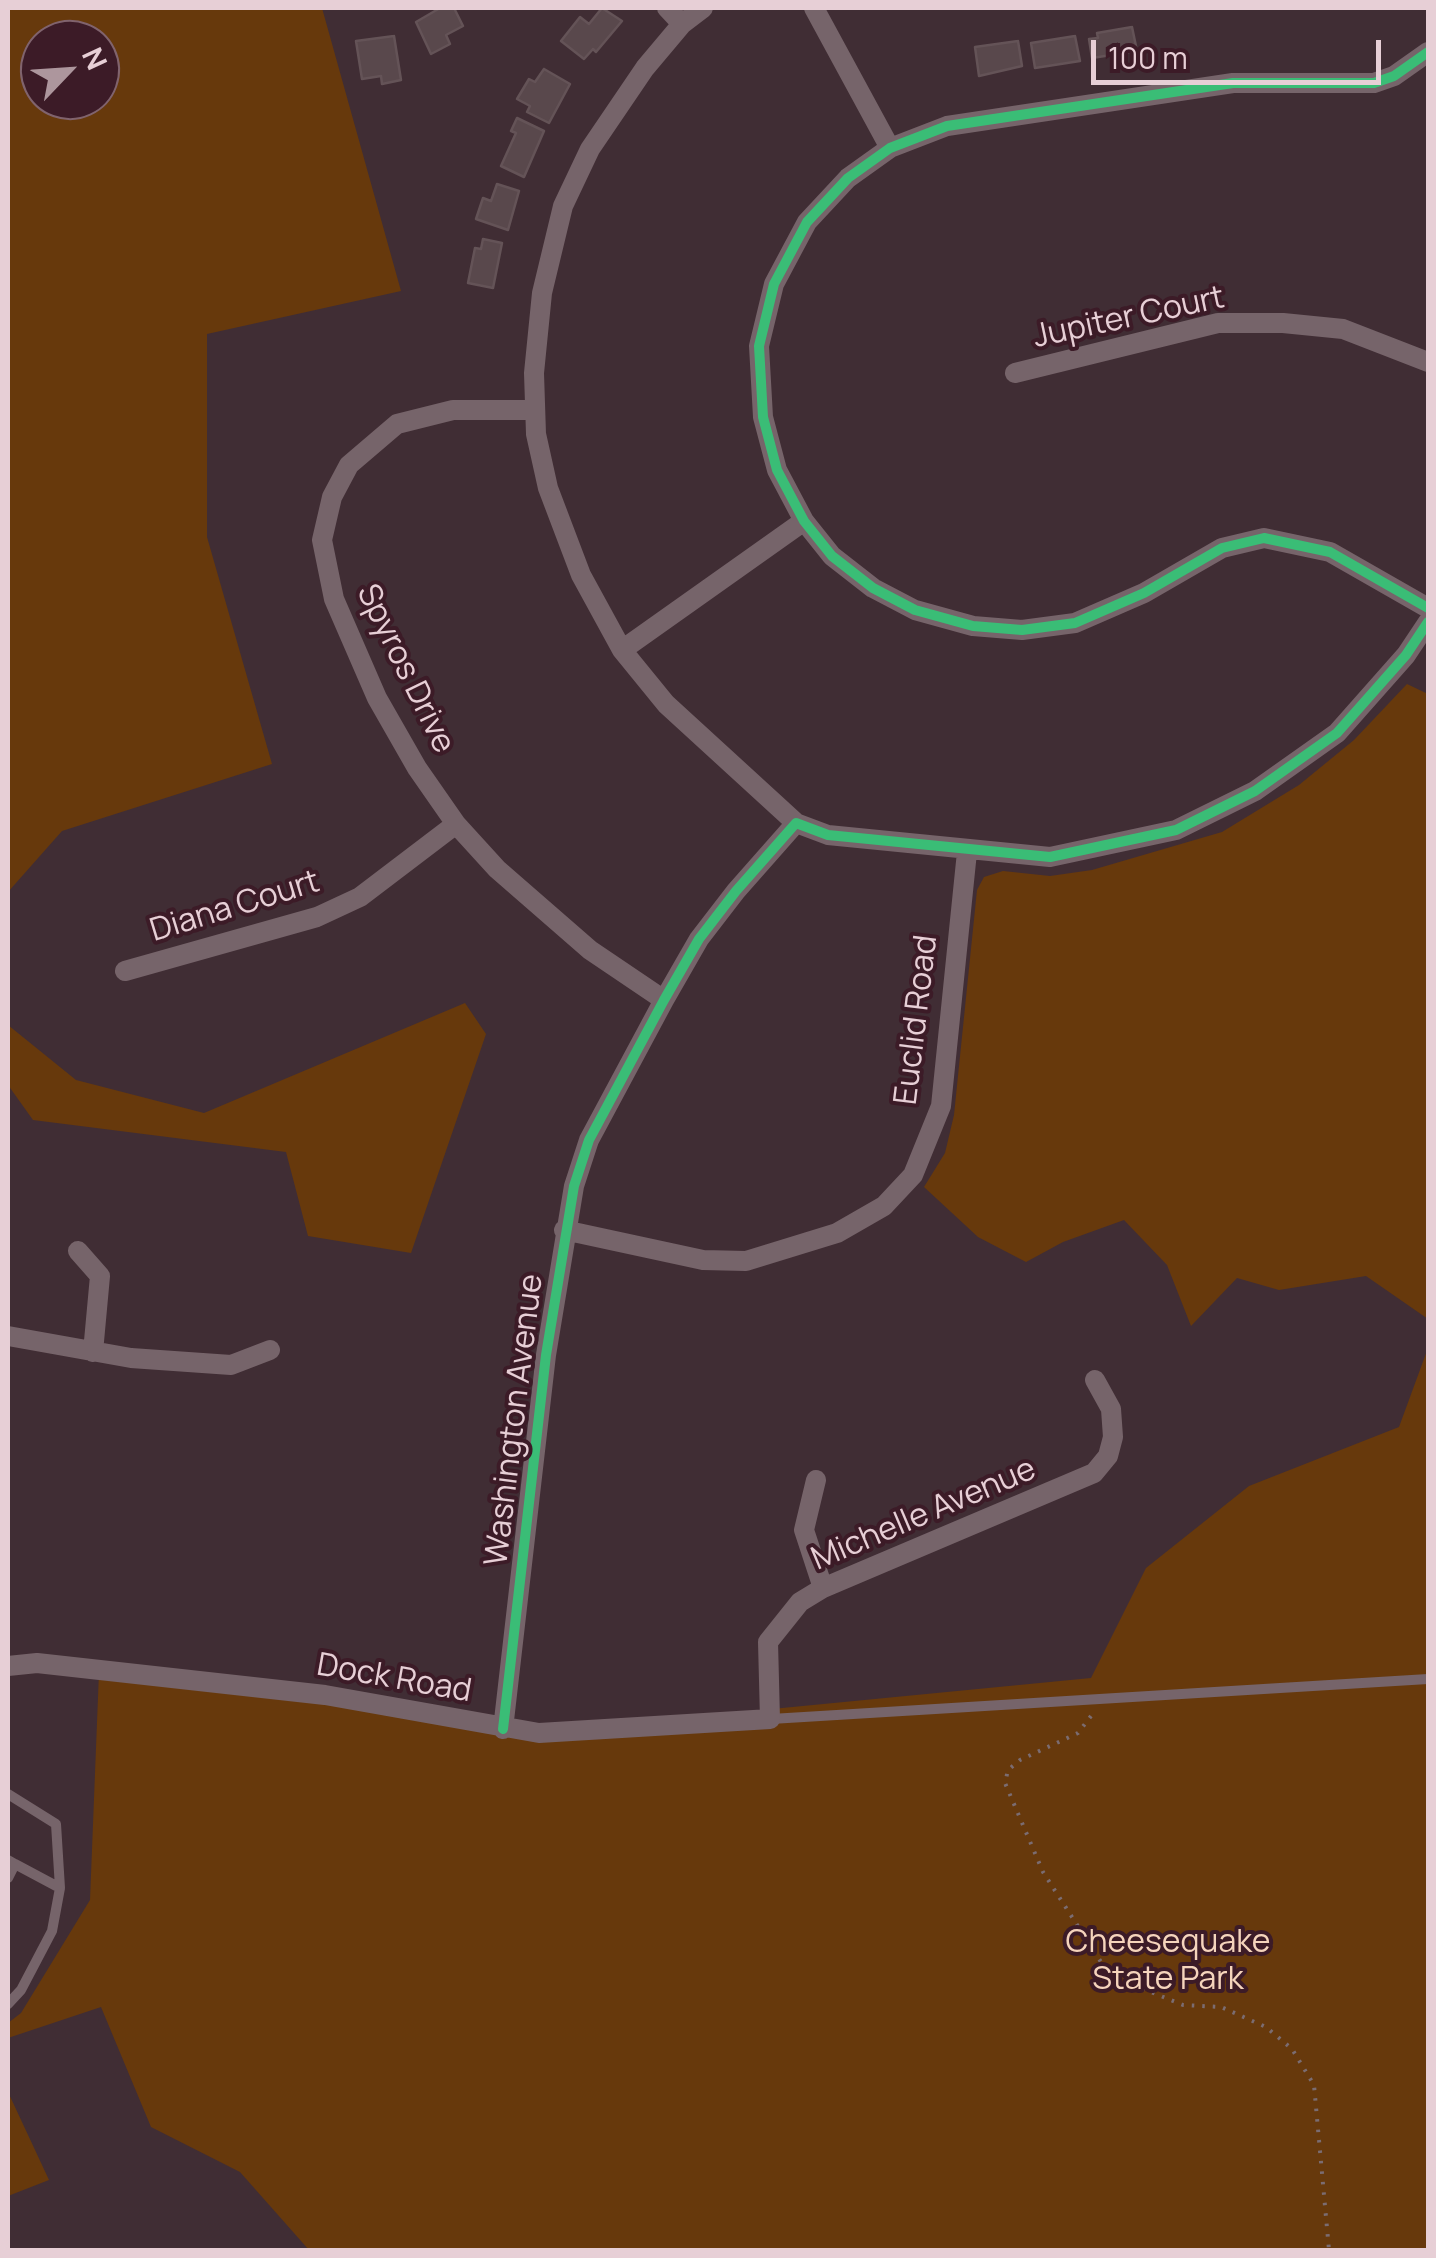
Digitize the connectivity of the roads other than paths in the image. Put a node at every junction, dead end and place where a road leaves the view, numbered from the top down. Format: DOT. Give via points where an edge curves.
graph roads {
  1 [pos="667,8"];
  2 [pos="702,8"];
  3 [pos="814,8"];
  4 [pos="682,24"];
  5 [pos="1428,52"];
  6 [pos="890,148"];
  7 [pos="1428,362"];
  8 [pos="1016,373"];
  9 [pos="535,410"];
  10 [pos="804,521"];
  11 [pos="1428,608"];
  12 [pos="1428,622"];
  13 [pos="622,650"];
  14 [pos="796,823"];
  15 [pos="456,824"];
  16 [pos="968,852"];
  17 [pos="125,970"];
  18 [pos="664,1000"];
  19 [pos="564,1230"];
  20 [pos="78,1251"];
  21 [pos="8,1336"];
  22 [pos="270,1350"];
  23 [pos="93,1352"];
  24 [pos="1095,1380"];
  25 [pos="816,1480"];
  26 [pos="824,1588"];
  27 [pos="8,1666"];
  28 [pos="1428,1679"];
  29 [pos="770,1718"];
  30 [pos="504,1729"];
  31 [pos="8,1794"];
  32 [pos="11,1862"];
  33 [pos="8,1878"];
  34 [pos="60,1888"];
  35 [pos="8,2004"];
  1 -- 4 [label="street"];
  2 -- 4 [label="street"];
  3 -- 6 [label="street"];
  4 -- 9 [label="street" via="590,149 563,206 542,293"];
  5 -- 6 [label="street" via="1374,82 1233,83 947,126"];
  6 -- 10 [label="street" via="848,178 807,222 774,284 759,346 763,417 777,470"];
  7 -- 8 [label="street, Jupiter Court" via="1343,329 1283,322 1218,324"];
  9 -- 13 [label="street" via="548,488 581,575"];
  9 -- 15 [label="street, Spyros Drive" via="453,410 398,424 350,465 332,497 322,540 334,599 378,698"];
  10 -- 11 [label="street" via="832,556 873,588 916,610 972,626 1022,630 1075,623 1222,548 1264,538 1330,552"];
  10 -- 13 [label="street"];
  12 -- 16 [label="street" via="1337,732 1210,816 1135,842 1050,856"];
  13 -- 14 [label="street" via="666,704"];
  14 -- 16 [label="street" via="828,835"];
  14 -- 18 [label="street, Washington Avenue" via="699,939"];
  15 -- 17 [label="street, Diana Court" via="360,897 317,918"];
  15 -- 18 [label="street, Spyros Drive" via="496,869 590,950"];
  16 -- 19 [label="street, Euclid Road" via="941,1106 913,1175 884,1206 837,1233 746,1261 703,1260"];
  18 -- 19 [label="street, Washington Avenue" via="590,1140"];
  19 -- 30 [label="street, Washington Avenue"];
  20 -- 23 [label="street" via="100,1276"];
  21 -- 23 [label="street"];
  22 -- 23 [label="street" via="231,1365"];
  24 -- 26 [label="street, Michelle Avenue" via="1111,1409 1114,1437 1094,1473"];
  25 -- 26 [label="street" via="804,1530"];
  26 -- 29 [label="street, Michelle Avenue" via="800,1602 768,1642"];
  27 -- 30 [label="street, Dock Road" via="37,1663 326,1695"];
  28 -- 29 [label="lane"];
  29 -- 30 [label="street, Dock Road" via="562,1733"];
  31 -- 34 [label="lane" via="56,1824"];
  32 -- 33 [label="lane"];
  32 -- 34 [label="lane"];
  34 -- 35 [label="lane" via="52,1931"];
}
